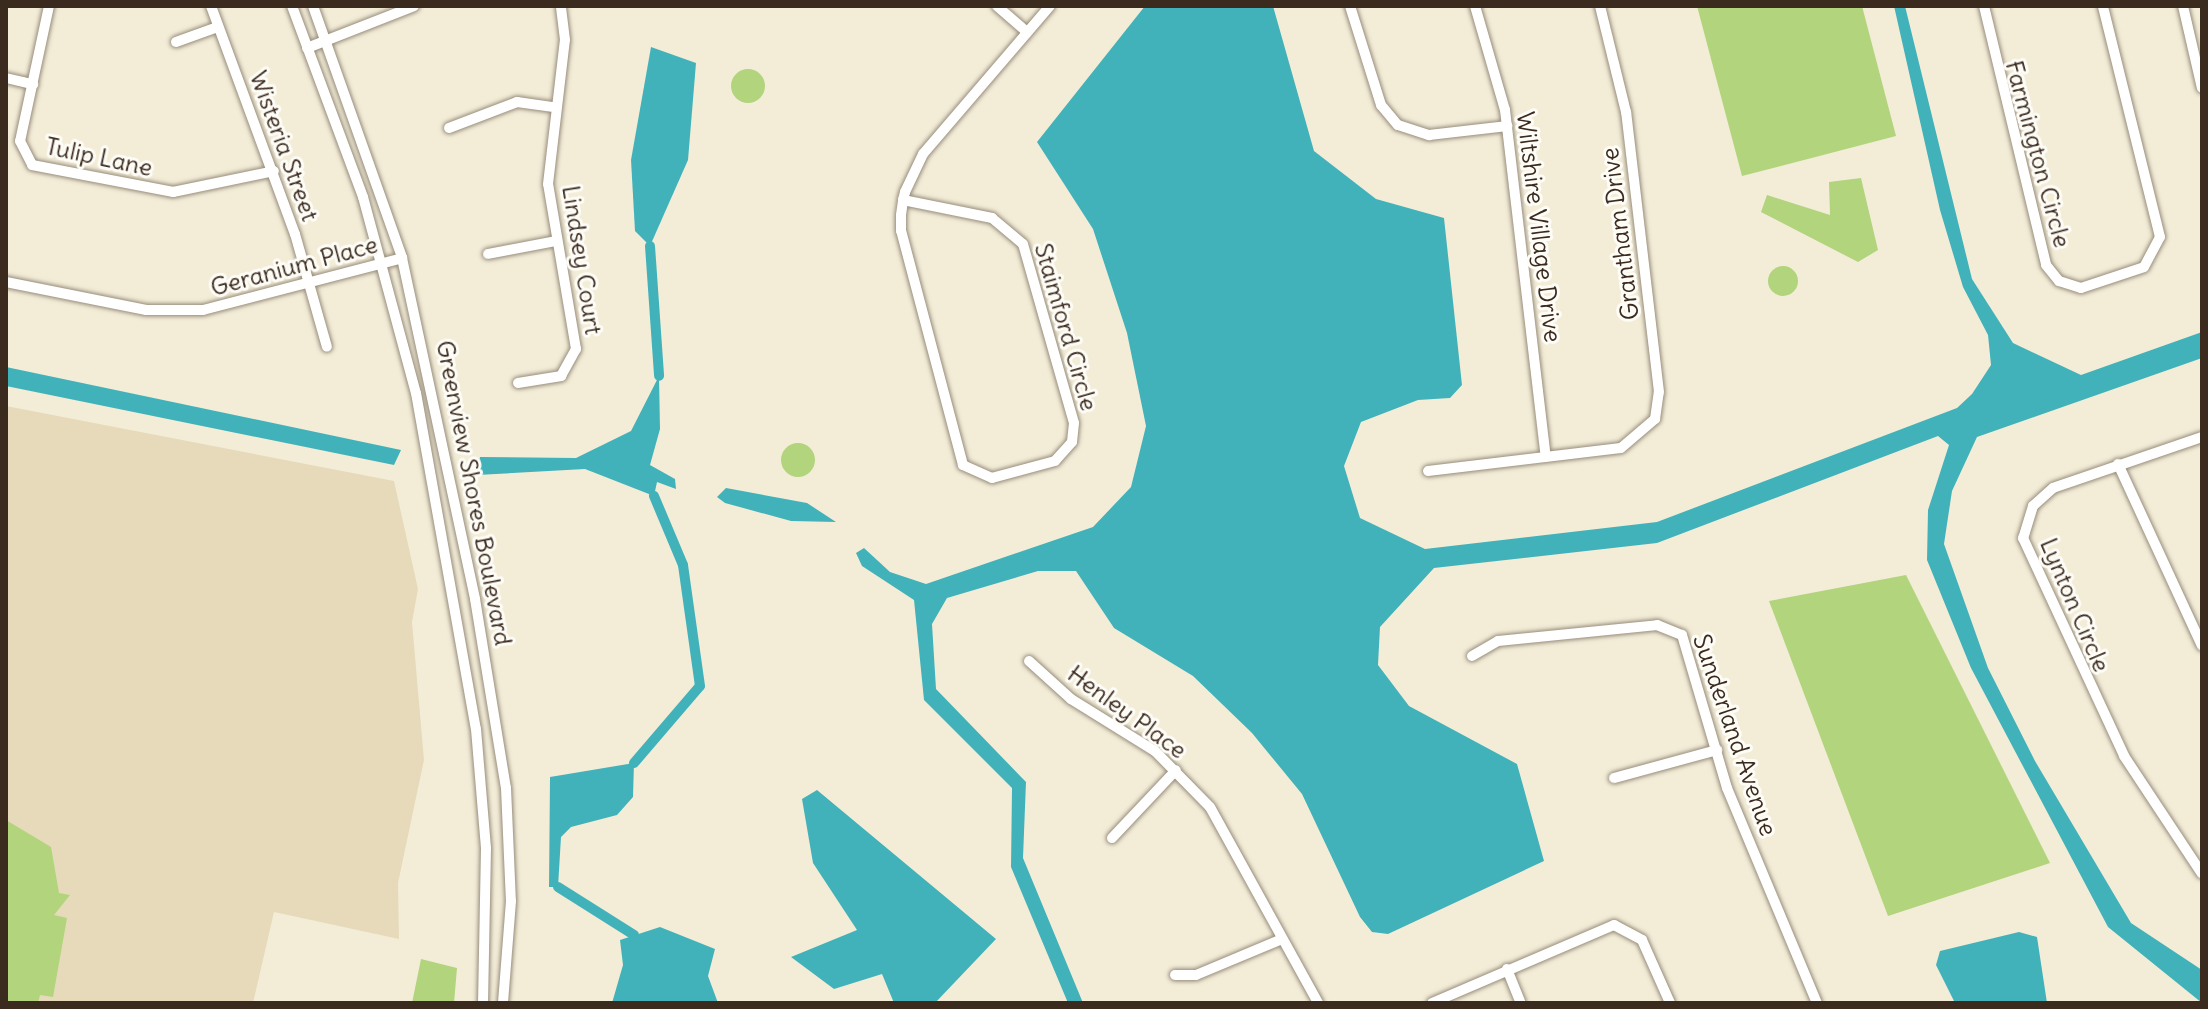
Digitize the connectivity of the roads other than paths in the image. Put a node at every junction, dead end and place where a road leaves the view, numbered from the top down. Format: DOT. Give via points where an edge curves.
graph roads {
  1 [pos="49,6"];
  2 [pos="211,6"];
  3 [pos="292,6"];
  4 [pos="313,6"];
  5 [pos="414,6"];
  6 [pos="561,6"];
  7 [pos="997,6"];
  8 [pos="1050,6"];
  9 [pos="1350,6"];
  10 [pos="1475,6"];
  11 [pos="1600,6"];
  12 [pos="1984,6"];
  13 [pos="2103,6"];
  14 [pos="2183,6"];
  15 [pos="394,10"];
  16 [pos="218,27"];
  17 [pos="1027,32"];
  18 [pos="326,41"];
  19 [pos="176,42"];
  20 [pos="307,48"];
  21 [pos="6,78"];
  22 [pos="33,84"];
  23 [pos="2202,88"];
  24 [pos="554,107"];
  25 [pos="1507,126"];
  26 [pos="449,128"];
  27 [pos="274,171"];
  28 [pos="903,200"];
  29 [pos="556,241"];
  30 [pos="488,254"];
  31 [pos="402,258"];
  32 [pos="384,264"];
  33 [pos="6,282"];
  34 [pos="310,285"];
  35 [pos="327,347"];
  36 [pos="518,383"];
  37 [pos="2202,437"];
  38 [pos="1546,457"];
  39 [pos="2118,464"];
  40 [pos="1428,471"];
  41 [pos="475,599"];
  42 [pos="455,602"];
  43 [pos="2202,646"];
  44 [pos="1472,656"];
  45 [pos="1029,661"];
  46 [pos="1717,750"];
  47 [pos="1176,770"];
  48 [pos="1614,778"];
  49 [pos="1112,838"];
  50 [pos="2202,874"];
  51 [pos="1282,939"];
  52 [pos="1507,969"];
  53 [pos="1175,975"];
  54 [pos="483,1003"];
  55 [pos="503,1003"];
  56 [pos="1318,1003"];
  57 [pos="1432,1003"];
  58 [pos="1521,1003"];
  59 [pos="1670,1003"];
  60 [pos="1817,1003"];
  1 -- 22 [label="street, Tulip Lane"];
  2 -- 16 [label="street, Wisteria Street"];
  3 -- 20 [label="street, Greenview Shores Boulevard"];
  4 -- 18 [label="street, Greenview Shores Boulevard"];
  5 -- 15 [label="street"];
  6 -- 24 [label="street, Lindsey Court" via="565,40"];
  7 -- 17 [label="street"];
  8 -- 17 [label="street"];
  9 -- 25 [label="street" via="1381,105 1398,125 1429,135"];
  10 -- 25 [label="street, Wiltshire Village Drive"];
  11 -- 38 [label="street, Grantham Drive" via="1624,103 1659,392 1652,425 1627,446"];
  12 -- 13 [label="street, Farmington Circle" via="2001,102 2046,265 2059,281 2081,288 2144,267 2160,237"];
  14 -- 23 [label="street"];
  15 -- 18 [label="street"];
  16 -- 19 [label="street"];
  16 -- 27 [label="street, Wisteria Street"];
  17 -- 28 [label="street" via="927,147"];
  18 -- 20 [label="street"];
  18 -- 31 [label="street, Greenview Shores Boulevard"];
  20 -- 32 [label="street, Greenview Shores Boulevard"];
  21 -- 22 [label="street"];
  22 -- 27 [label="street, Tulip Lane" via="20,141 32,165 173,192"];
  24 -- 26 [label="street" via="517,102"];
  24 -- 29 [label="street, Lindsey Court" via="548,184"];
  25 -- 38 [label="street, Wiltshire Village Drive"];
  27 -- 34 [label="street, Wisteria Street"];
  28 -- 28 [label="street, Staimford Circle" via="992,218 1023,244 1074,423 1069,448 1055,461 992,478 963,465 904,256"];
  29 -- 30 [label="street"];
  29 -- 36 [label="street, Lindsey Court" via="575,355 555,379"];
  31 -- 32 [label="street, Geranium Place"];
  31 -- 41 [label="street, Greenview Shores Boulevard"];
  32 -- 34 [label="street, Geranium Place"];
  32 -- 42 [label="street, Greenview Shores Boulevard"];
  33 -- 34 [label="street, Geranium Place" via="175,311 231,306"];
  34 -- 35 [label="street, Wisteria Street"];
  37 -- 39 [label="street, Lynton Circle"];
  38 -- 40 [label="street"];
  39 -- 43 [label="street"];
  39 -- 50 [label="street, Lynton Circle" via="2042,496 2027,518 2024,544 2124,756"];
  41 -- 42 [label="street"];
  41 -- 55 [label="street, Greenview Shores Boulevard" via="507,803 511,901"];
  42 -- 54 [label="street, Greenview Shores Boulevard" via="483,792"];
  44 -- 46 [label="street, Sunderland Avenue" via="1498,641 1671,627 1689,647"];
  45 -- 47 [label="street, Henley Place"];
  46 -- 48 [label="street"];
  46 -- 60 [label="street, Sunderland Avenue"];
  47 -- 49 [label="street"];
  47 -- 51 [label="street, Henley Place" via="1235,841"];
  51 -- 53 [label="street" via="1196,975"];
  51 -- 56 [label="street, Henley Place"];
  52 -- 57 [label="street"];
  52 -- 58 [label="street"];
  52 -- 59 [label="street" via="1620,926 1642,940"];
}
